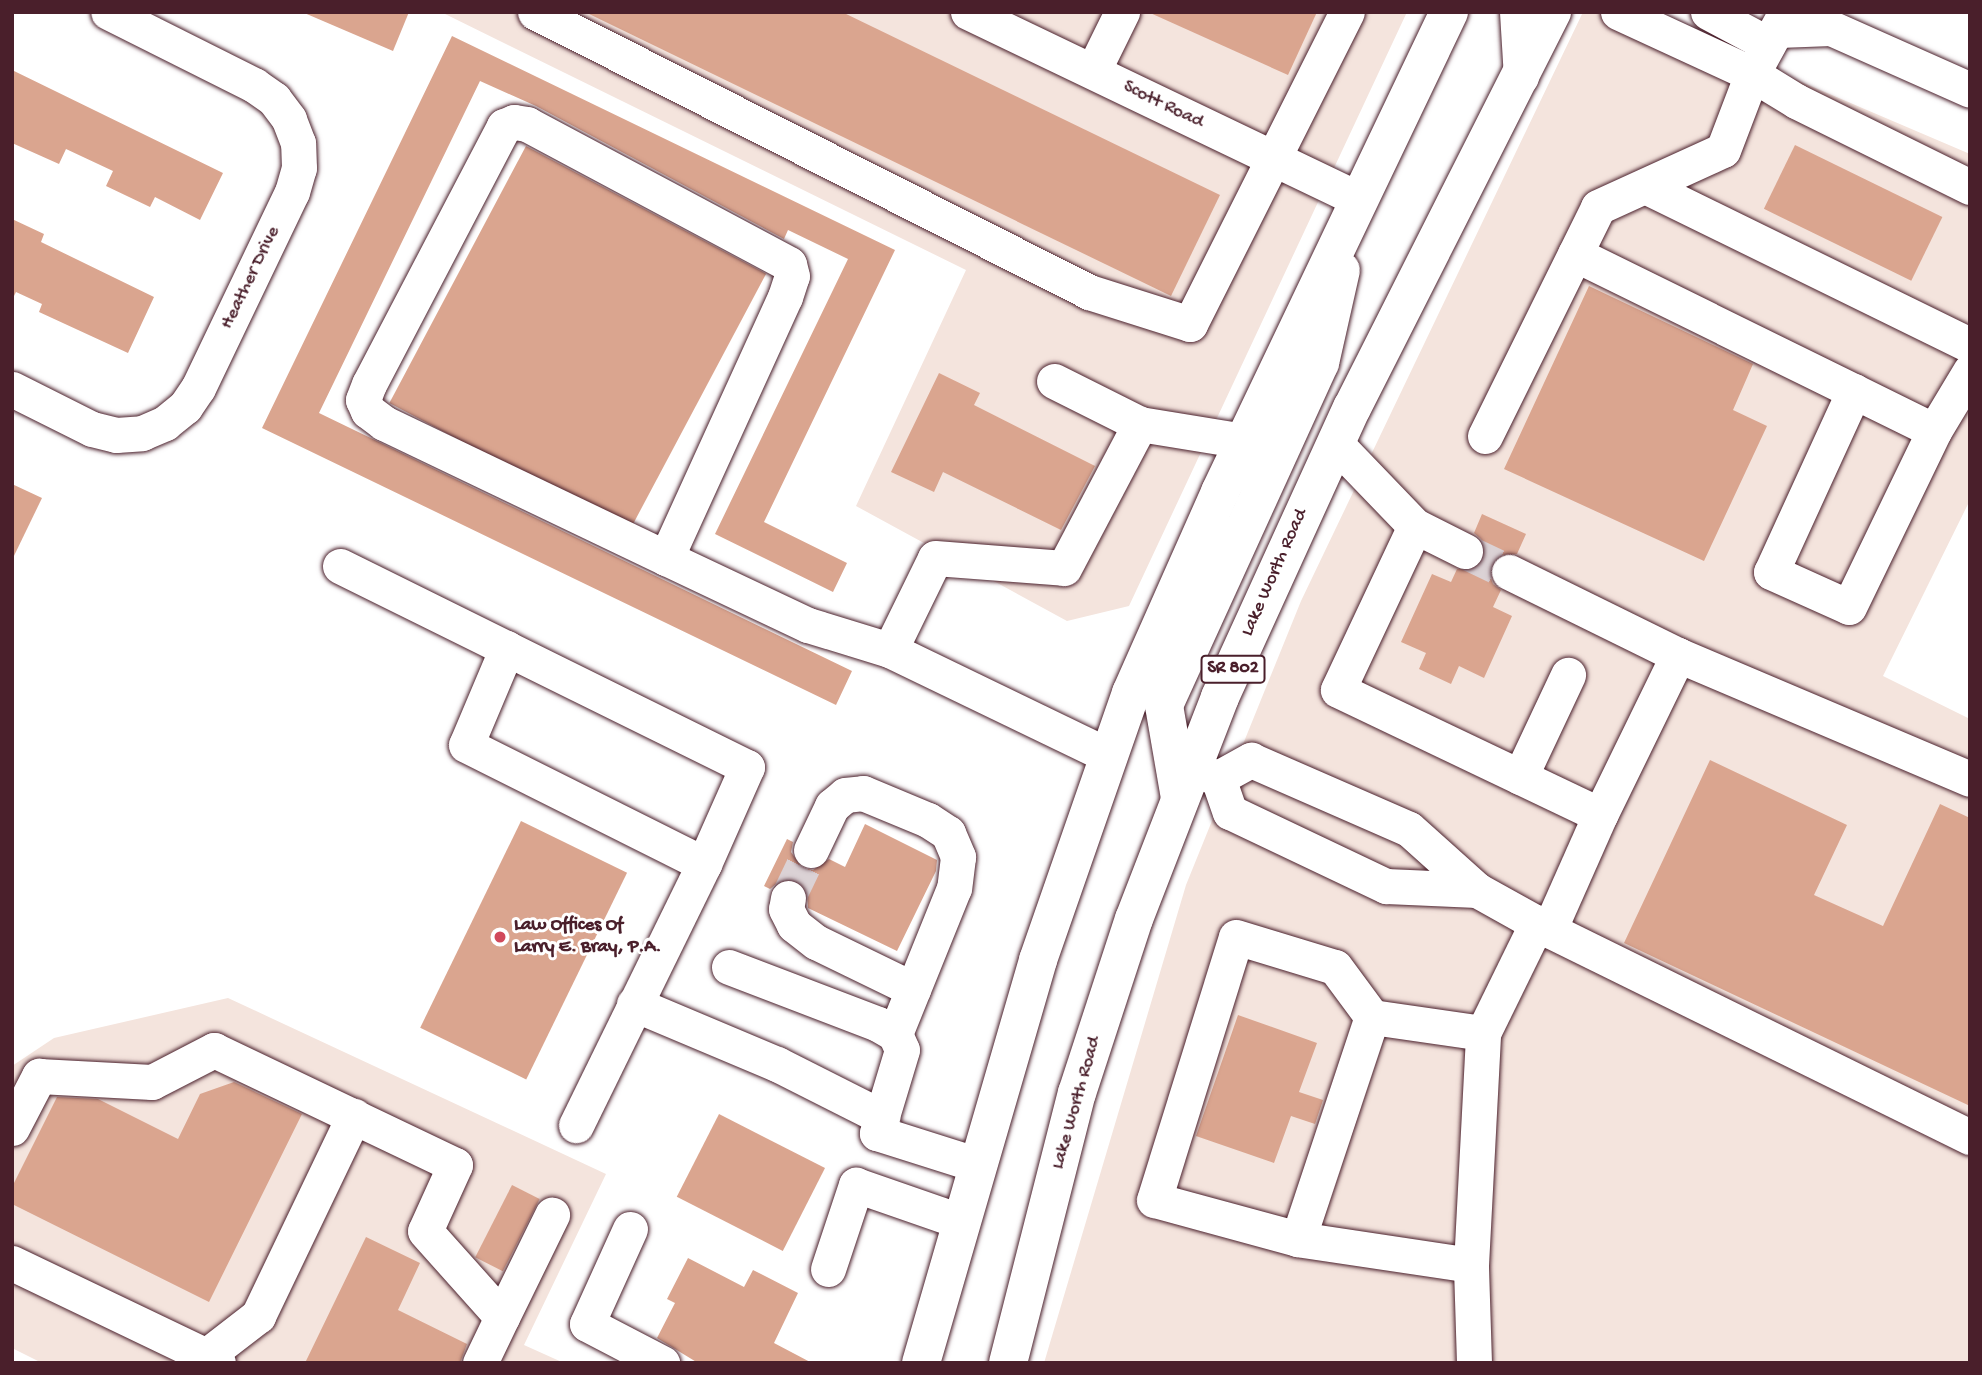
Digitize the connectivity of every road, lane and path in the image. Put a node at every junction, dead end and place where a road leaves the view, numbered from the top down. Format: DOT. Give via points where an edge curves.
graph roads {
  1 [pos="108,12"];
  2 [pos="535,12"];
  3 [pos="968,12"];
  4 [pos="1122,12"];
  5 [pos="1348,12"];
  6 [pos="1449,12"];
  7 [pos="1517,12"];
  8 [pos="1552,12"];
  9 [pos="1618,12"];
  10 [pos="1708,12"];
  11 [pos="1006,20"];
  12 [pos="1771,40"];
  13 [pos="1093,71"];
  14 [pos="1521,76"];
  15 [pos="1970,90"];
  16 [pos="1274,159"];
  17 [pos="1645,186"];
  18 [pos="1970,187"];
  19 [pos="1358,200"];
  20 [pos="1575,254"];
  21 [pos="1970,345"];
  22 [pos="1970,371"];
  23 [pos="1054,380"];
  24 [pos="12,389"];
  25 [pos="1854,391"];
  26 [pos="1140,424"];
  27 [pos="1934,431"];
  28 [pos="1485,436"];
  29 [pos="1244,441"];
  30 [pos="1335,443"];
  31 [pos="1415,526"];
  32 [pos="1465,551"];
  33 [pos="666,558"];
  34 [pos="340,566"];
  35 [pos="1509,572"];
  36 [pos="507,648"];
  37 [pos="890,650"];
  38 [pos="1678,655"];
  39 [pos="1568,675"];
  40 [pos="1109,756"];
  41 [pos="1520,777"];
  42 [pos="1970,779"];
  43 [pos="1197,783"];
  44 [pos="1600,816"];
  45 [pos="811,850"];
  46 [pos="704,864"];
  47 [pos="1477,890"];
  48 [pos="788,898"];
  49 [pos="1543,927"];
  50 [pos="729,967"];
  51 [pos="913,989"];
  52 [pos="634,1004"];
  53 [pos="1372,1017"];
  54 [pos="1483,1033"];
  55 [pos="895,1034"];
  56 [pos="354,1116"];
  57 [pos="882,1117"];
  58 [pos="576,1125"];
  59 [pos="12,1128"];
  60 [pos="1970,1137"];
  61 [pos="978,1165"];
  62 [pos="552,1215"];
  63 [pos="962,1222"];
  64 [pos="630,1229"];
  65 [pos="1298,1239"];
  66 [pos="12,1263"];
  67 [pos="1471,1265"];
  68 [pos="828,1269"];
  69 [pos="502,1317"];
  70 [pos="209,1360"];
  71 [pos="480,1363"];
  72 [pos="662,1363"];
  73 [pos="921,1363"];
  74 [pos="1008,1363"];
  75 [pos="1474,1363"];
  1 -- 24 [label="street, Heather Drive" via="274,99 289,119 298,143 299,168 292,192 198,388 185,407 165,423 142,433 116,435 92,429"];
  2 -- 16 [label="street" via="1088,292 1190,324"];
  3 -- 11 [label="street, Scott Road"];
  4 -- 13 [label="street"];
  5 -- 16 [label="street"];
  6 -- 19 [label="main road"];
  7 -- 14 [label="street"];
  8 -- 14 [label="main road, Lake Worth Road / SR 802"];
  9 -- 12 [label="street"];
  10 -- 12 [label="street"];
  11 -- 13 [label="street, Scott Road"];
  12 -- 15 [label="street" via="1831,28"];
  12 -- 17 [label="street" via="1723,150"];
  12 -- 18 [label="street" via="1796,101"];
  13 -- 16 [label="street, Scott Road"];
  14 -- 30 [label="main road, Lake Worth Road / SR 802"];
  16 -- 19 [label="street, Scott Road"];
  17 -- 20 [label="street" via="1598,207"];
  17 -- 21 [label="street"];
  19 -- 29 [label="main road"];
  19 -- 43 [label="main road" via="1320,363 1164,705"];
  20 -- 25 [label="street"];
  20 -- 28 [label="street"];
  22 -- 27 [label="street"];
  23 -- 26 [label="street"];
  25 -- 27 [label="street"];
  25 -- 27 [label="street" via="1772,572 1849,607"];
  26 -- 29 [label="street"];
  26 -- 37 [label="street" via="1064,568 935,558"];
  29 -- 40 [label="main road" via="1131,692"];
  30 -- 31 [label="street"];
  30 -- 43 [label="main road, Lake Worth Road / SR 802" via="1226,685"];
  31 -- 32 [label="street"];
  31 -- 41 [label="street" via="1338,690"];
  33 -- 33 [label="street" via="384,423 368,411 363,400 504,126 514,122 527,124 789,264 792,276 785,297"];
  33 -- 37 [label="street" via="808,625"];
  34 -- 36 [label="street"];
  35 -- 38 [label="street"];
  36 -- 46 [label="street" via="466,745"];
  36 -- 46 [label="street" via="747,766"];
  37 -- 40 [label="street"];
  38 -- 42 [label="street"];
  38 -- 44 [label="street"];
  39 -- 41 [label="street"];
  40 -- 61 [label="main road" via="1038,960"];
  41 -- 44 [label="street"];
  43 -- 47 [label="street" via="1230,813 1386,886"];
  43 -- 47 [label="street" via="1251,760 1409,829"];
  43 -- 74 [label="main road, Lake Worth Road / SR 802" via="1135,919 1077,1093"];
  44 -- 49 [label="street"];
  45 -- 51 [label="street" via="832,806 845,795 863,793 948,833 958,857 954,888"];
  46 -- 52 [label="street"];
  47 -- 49 [label="street"];
  48 -- 51 [label="street" via="786,909 794,925 816,942"];
  49 -- 54 [label="street"];
  49 -- 60 [label="street"];
  50 -- 55 [label="street"];
  51 -- 55 [label="street"];
  52 -- 57 [label="street" via="776,1064"];
  52 -- 58 [label="street"];
  53 -- 54 [label="street"];
  53 -- 65 [label="street"];
  53 -- 65 [label="street" via="1335,967 1236,937 1154,1200"];
  54 -- 67 [label="street"];
  55 -- 57 [label="street" via="902,1050"];
  56 -- 59 [label="street" via="214,1049 152,1082 39,1076"];
  56 -- 69 [label="street" via="455,1165 425,1231"];
  56 -- 70 [label="street" via="258,1316"];
  57 -- 61 [label="street" via="877,1133"];
  61 -- 63 [label="main road"];
  62 -- 69 [label="street"];
  63 -- 68 [label="street" via="856,1185"];
  63 -- 73 [label="main road"];
  64 -- 72 [label="street" via="587,1324"];
  65 -- 67 [label="street"];
  66 -- 70 [label="street"];
  67 -- 75 [label="street"];
  69 -- 71 [label="street"];
}
